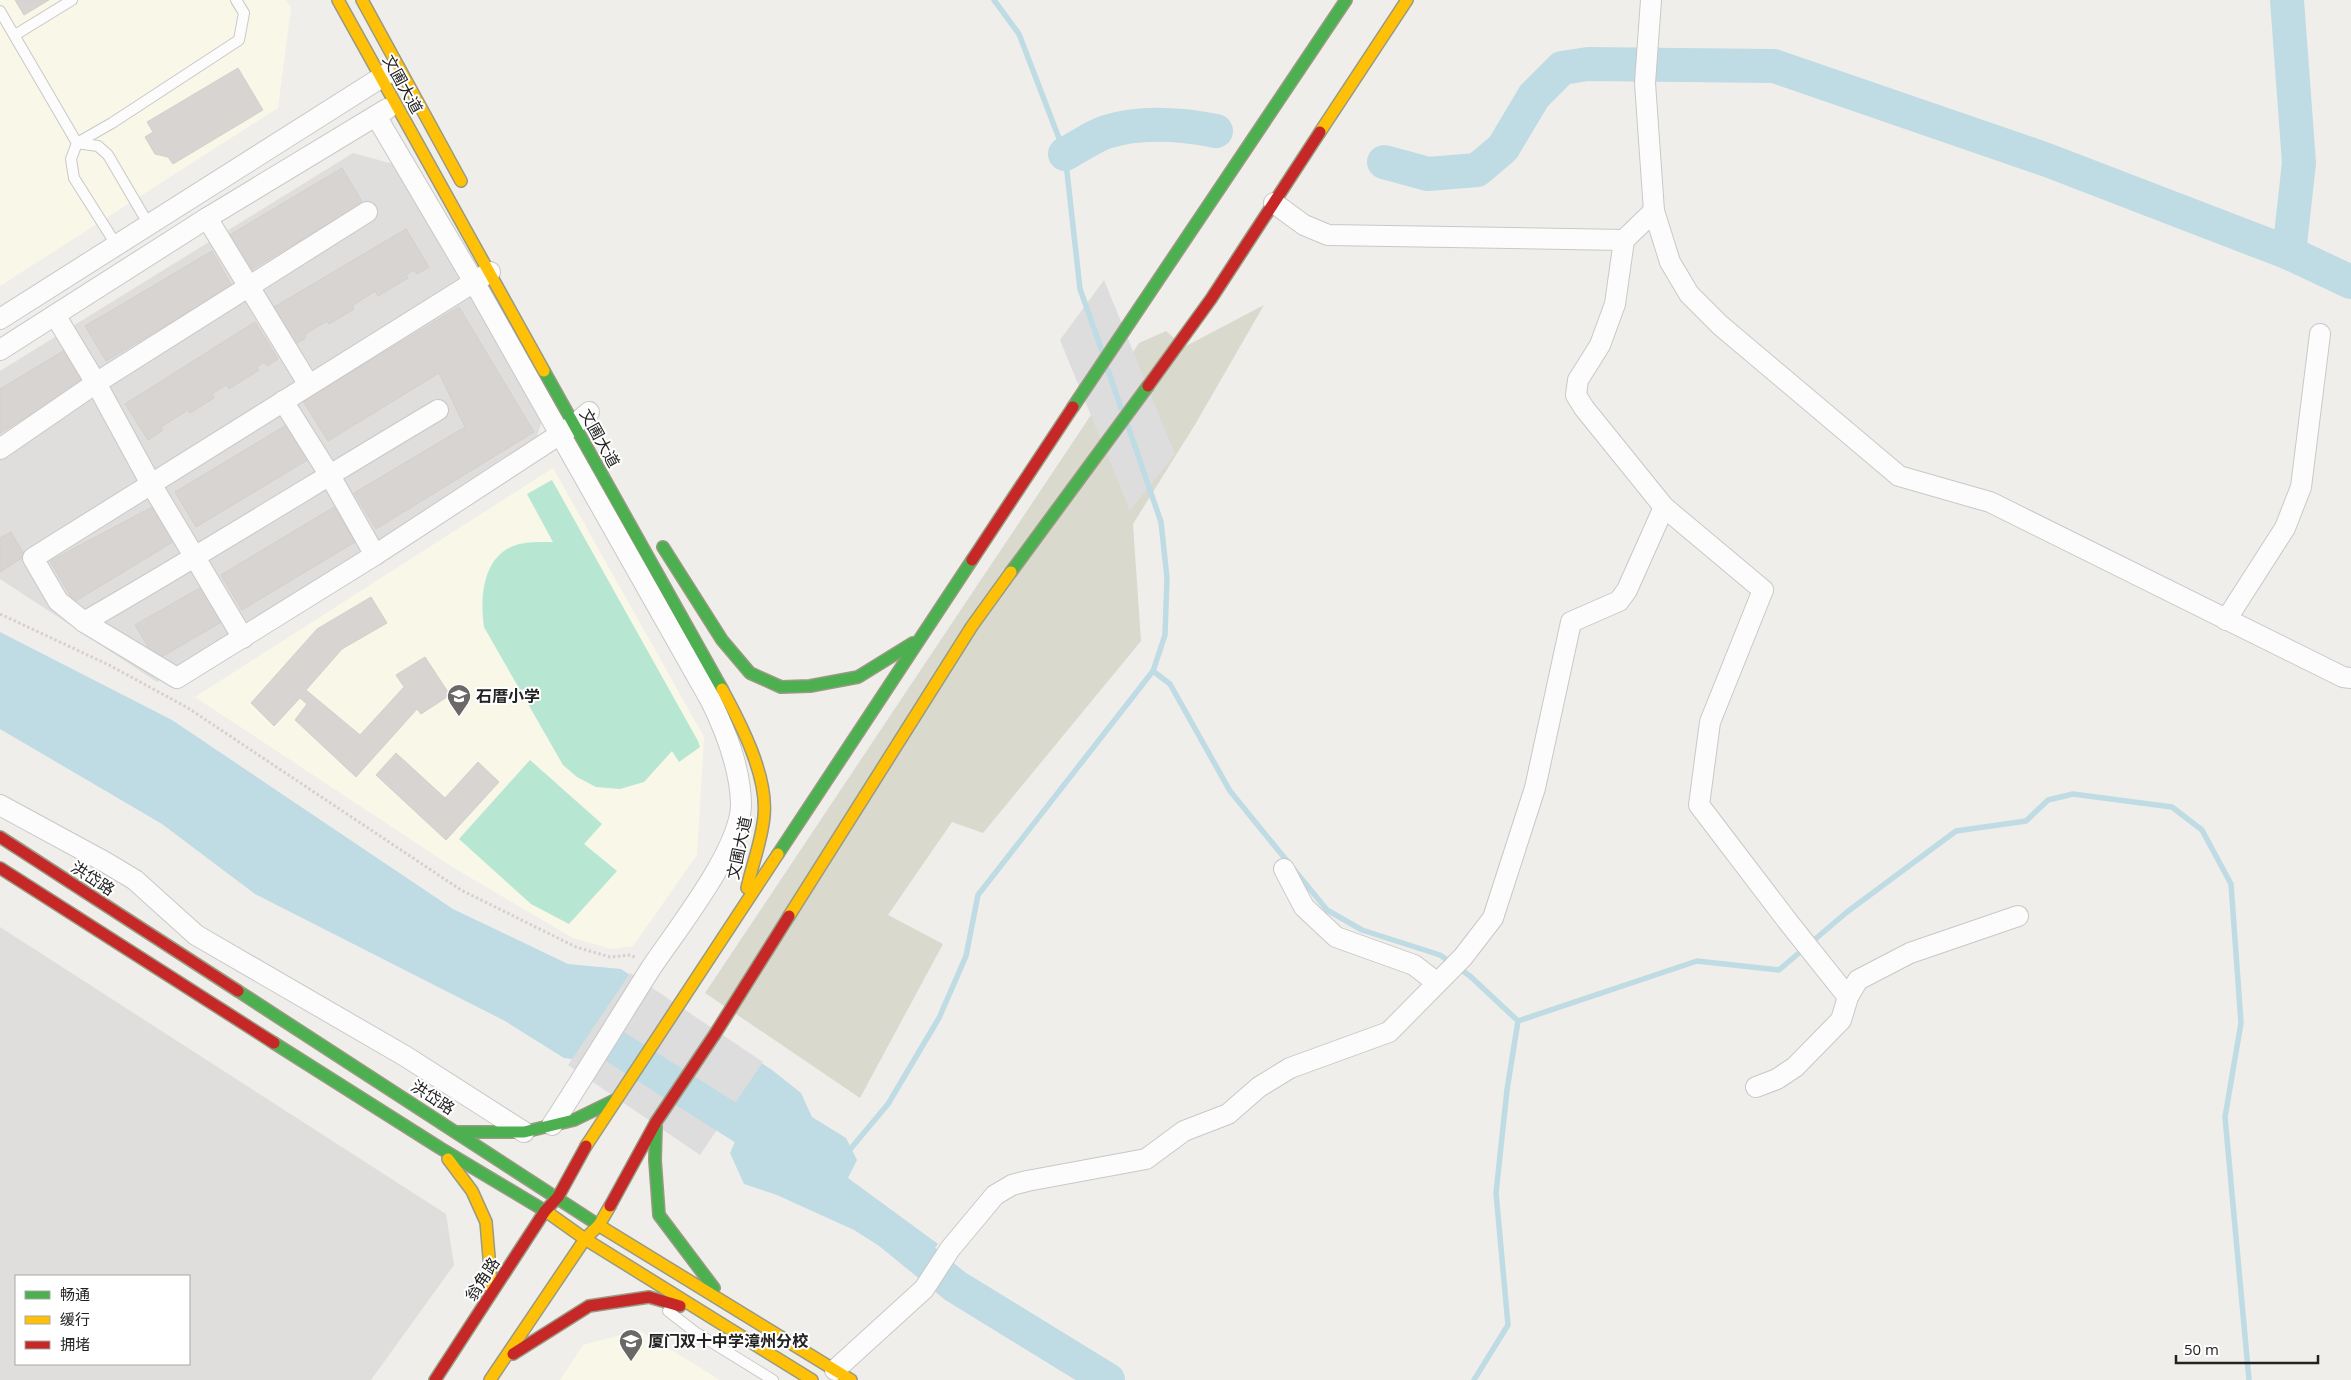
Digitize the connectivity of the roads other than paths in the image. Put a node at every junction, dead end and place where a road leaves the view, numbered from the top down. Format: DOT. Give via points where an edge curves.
graph roads {
  1 [pos="72,0"];
  2 [pos="236,0"];
  3 [pos="338,0"];
  4 [pos="1346,0"];
  5 [pos="1407,0"];
  6 [pos="1651,0"];
  7 [pos="368,2"];
  8 [pos="0,11"];
  9 [pos="15,35"];
  10 [pos="399,67"];
  11 [pos="381,77"];
  12 [pos="413,93"];
  13 [pos="395,104"];
  14 [pos="376,116"];
  15 [pos="77,143"];
  16 [pos="466,191"];
  17 [pos="1274,203"];
  18 [pos="1654,210"];
  19 [pos="367,212"];
  20 [pos="207,218"];
  21 [pos="149,225"];
  22 [pos="1624,240"];
  23 [pos="117,246"];
  24 [pos="482,277"];
  25 [pos="249,286"];
  26 [pos="55,315"];
  27 [pos="0,319"];
  28 [pos="2320,334"];
  29 [pos="0,350"];
  30 [pos="96,383"];
  31 [pos="308,385"];
  32 [pos="283,401"];
  33 [pos="438,410"];
  34 [pos="580,419"];
  35 [pos="0,448"];
  36 [pos="329,474"];
  37 [pos="151,484"];
  38 [pos="1664,507"];
  39 [pos="658,538"];
  40 [pos="375,555"];
  41 [pos="195,558"];
  42 [pos="2226,620"];
  43 [pos="84,622"];
  44 [pos="243,638"];
  45 [pos="921,638"];
  46 [pos="2351,678"];
  47 [pos="0,805"];
  48 [pos="0,837"];
  49 [pos="0,868"];
  50 [pos="1284,870"];
  51 [pos="741,910"];
  52 [pos="2018,916"];
  53 [pos="1439,979"];
  54 [pos="1842,990"];
  55 [pos="1756,1087"];
  56 [pos="616,1099"];
  57 [pos="656,1122"];
  58 [pos="552,1125"];
  59 [pos="458,1132"];
  60 [pos="524,1132"];
  61 [pos="440,1148"];
  62 [pos="558,1198"];
  63 [pos="545,1210"];
  64 [pos="598,1225"];
  65 [pos="586,1239"];
  66 [pos="492,1292"];
  67 [pos="649,1297"];
  68 [pos="722,1298"];
  69 [pos="708,1315"];
  70 [pos="503,1360"];
  71 [pos="843,1375"];
  72 [pos="435,1380"];
  73 [pos="490,1380"];
  74 [pos="773,1380"];
  75 [pos="812,1380"];
  1 -- 9 [label="lane"];
  2 -- 15 [label="lane" via="244,13 239,40"];
  3 -- 11 [label="main road, 文圃大道"];
  4 -- 45 [label="main road, 翁角路"];
  5 -- 17 [label="main road"];
  6 -- 18 [label="street" via="1645,83"];
  7 -- 10 [label="main road, 文圃大道"];
  8 -- 15 [label="lane"];
  10 -- 11 [label="street"];
  10 -- 12 [label="main road, 文圃大道"];
  11 -- 13 [label="main road, 文圃大道"];
  11 -- 21 [label="street"];
  12 -- 13 [label="street"];
  12 -- 16 [label="main road, 文圃大道"];
  13 -- 14 [label="street"];
  13 -- 24 [label="main road, 文圃大道"];
  14 -- 20 [label="street"];
  14 -- 24 [label="street"];
  15 -- 21 [label="lane" via="98,146 108,156"];
  15 -- 23 [label="lane" via="71,160 74,178"];
  17 -- 22 [label="street" via="1304,225 1328,235"];
  17 -- 57 [label="main road" via="1211,300 972,626"];
  18 -- 22 [label="street"];
  18 -- 42 [label="street" via="1670,262 1689,294 1720,325 1899,476 1990,502"];
  19 -- 25 [label="street"];
  20 -- 25 [label="street"];
  20 -- 26 [label="street"];
  21 -- 23 [label="street"];
  22 -- 38 [label="street" via="1615,304 1600,345 1578,380 1576,395"];
  23 -- 27 [label="street"];
  24 -- 31 [label="street"];
  24 -- 34 [label="street"];
  25 -- 30 [label="street"];
  25 -- 31 [label="street"];
  26 -- 29 [label="street"];
  26 -- 30 [label="street"];
  28 -- 42 [label="street" via="2301,487 2285,528"];
  30 -- 35 [label="street"];
  30 -- 37 [label="street"];
  31 -- 32 [label="street"];
  32 -- 36 [label="street"];
  32 -- 37 [label="street"];
  33 -- 36 [label="street"];
  34 -- 40 [label="street"];
  34 -- 51 [label="main road, 文圃大道" via="744,729 762,787 764,816"];
  34 -- 58 [label="street" via="724,728 735,764 741,804 735,837"];
  36 -- 40 [label="street"];
  36 -- 41 [label="street"];
  37 -- 41 [label="street"];
  37 -- 43 [label="street" via="34,558 58,601"];
  38 -- 53 [label="street" via="1627,590 1619,600 1571,622 1535,788 1493,918 1463,957"];
  38 -- 54 [label="street" via="1763,590 1710,722 1699,805"];
  39 -- 45 [label="main road" via="722,640 750,673 781,686 810,686 858,677"];
  40 -- 44 [label="street"];
  41 -- 43 [label="street"];
  41 -- 44 [label="street"];
  42 -- 46 [label="street"];
  43 -- 44 [label="street" via="177,678"];
  45 -- 51 [label="main road, 翁角路"];
  47 -- 60 [label="street" via="135,880 196,935 405,1056"];
  48 -- 59 [label="main road, 洪岱路"];
  49 -- 61 [label="main road"];
  50 -- 53 [label="street" via="1304,907 1336,937 1414,965"];
  51 -- 56 [label="main road, 翁角路"];
  52 -- 54 [label="street" via="1910,953"];
  53 -- 71 [label="street" via="1389,1032 1290,1068 1260,1087 1228,1114 1184,1131 1146,1159 1028,1181 1012,1185 995,1195 950,1249 924,1289"];
  54 -- 55 [label="street" via="1841,1020 1795,1067"];
  56 -- 58 [label="main road" via="574,1120"];
  56 -- 62 [label="main road, 翁角路" via="592,1135"];
  57 -- 64 [label="main road"];
  57 -- 68 [label="main road" via="659,1214"];
  58 -- 60 [label="main road"];
  59 -- 60 [label="main road"];
  59 -- 62 [label="main road, 洪岱路"];
  61 -- 63 [label="main road"];
  61 -- 66 [label="main road" via="472,1190 486,1222"];
  62 -- 63 [label="main road, 翁角路"];
  62 -- 64 [label="main road, 洪岱路"];
  63 -- 65 [label="main road"];
  63 -- 66 [label="main road, 翁角路"];
  64 -- 65 [label="main road"];
  64 -- 68 [label="main road, 洪岱路"];
  65 -- 69 [label="main road"];
  65 -- 70 [label="main road"];
  66 -- 72 [label="main road, 翁角路"];
  67 -- 69 [label="main road"];
  67 -- 70 [label="main road" via="589,1306"];
  67 -- 74 [label="lane" via="695,1332"];
  68 -- 71 [label="main road, 洪岱路"];
  69 -- 75 [label="main road"];
  70 -- 73 [label="main road"];
}
